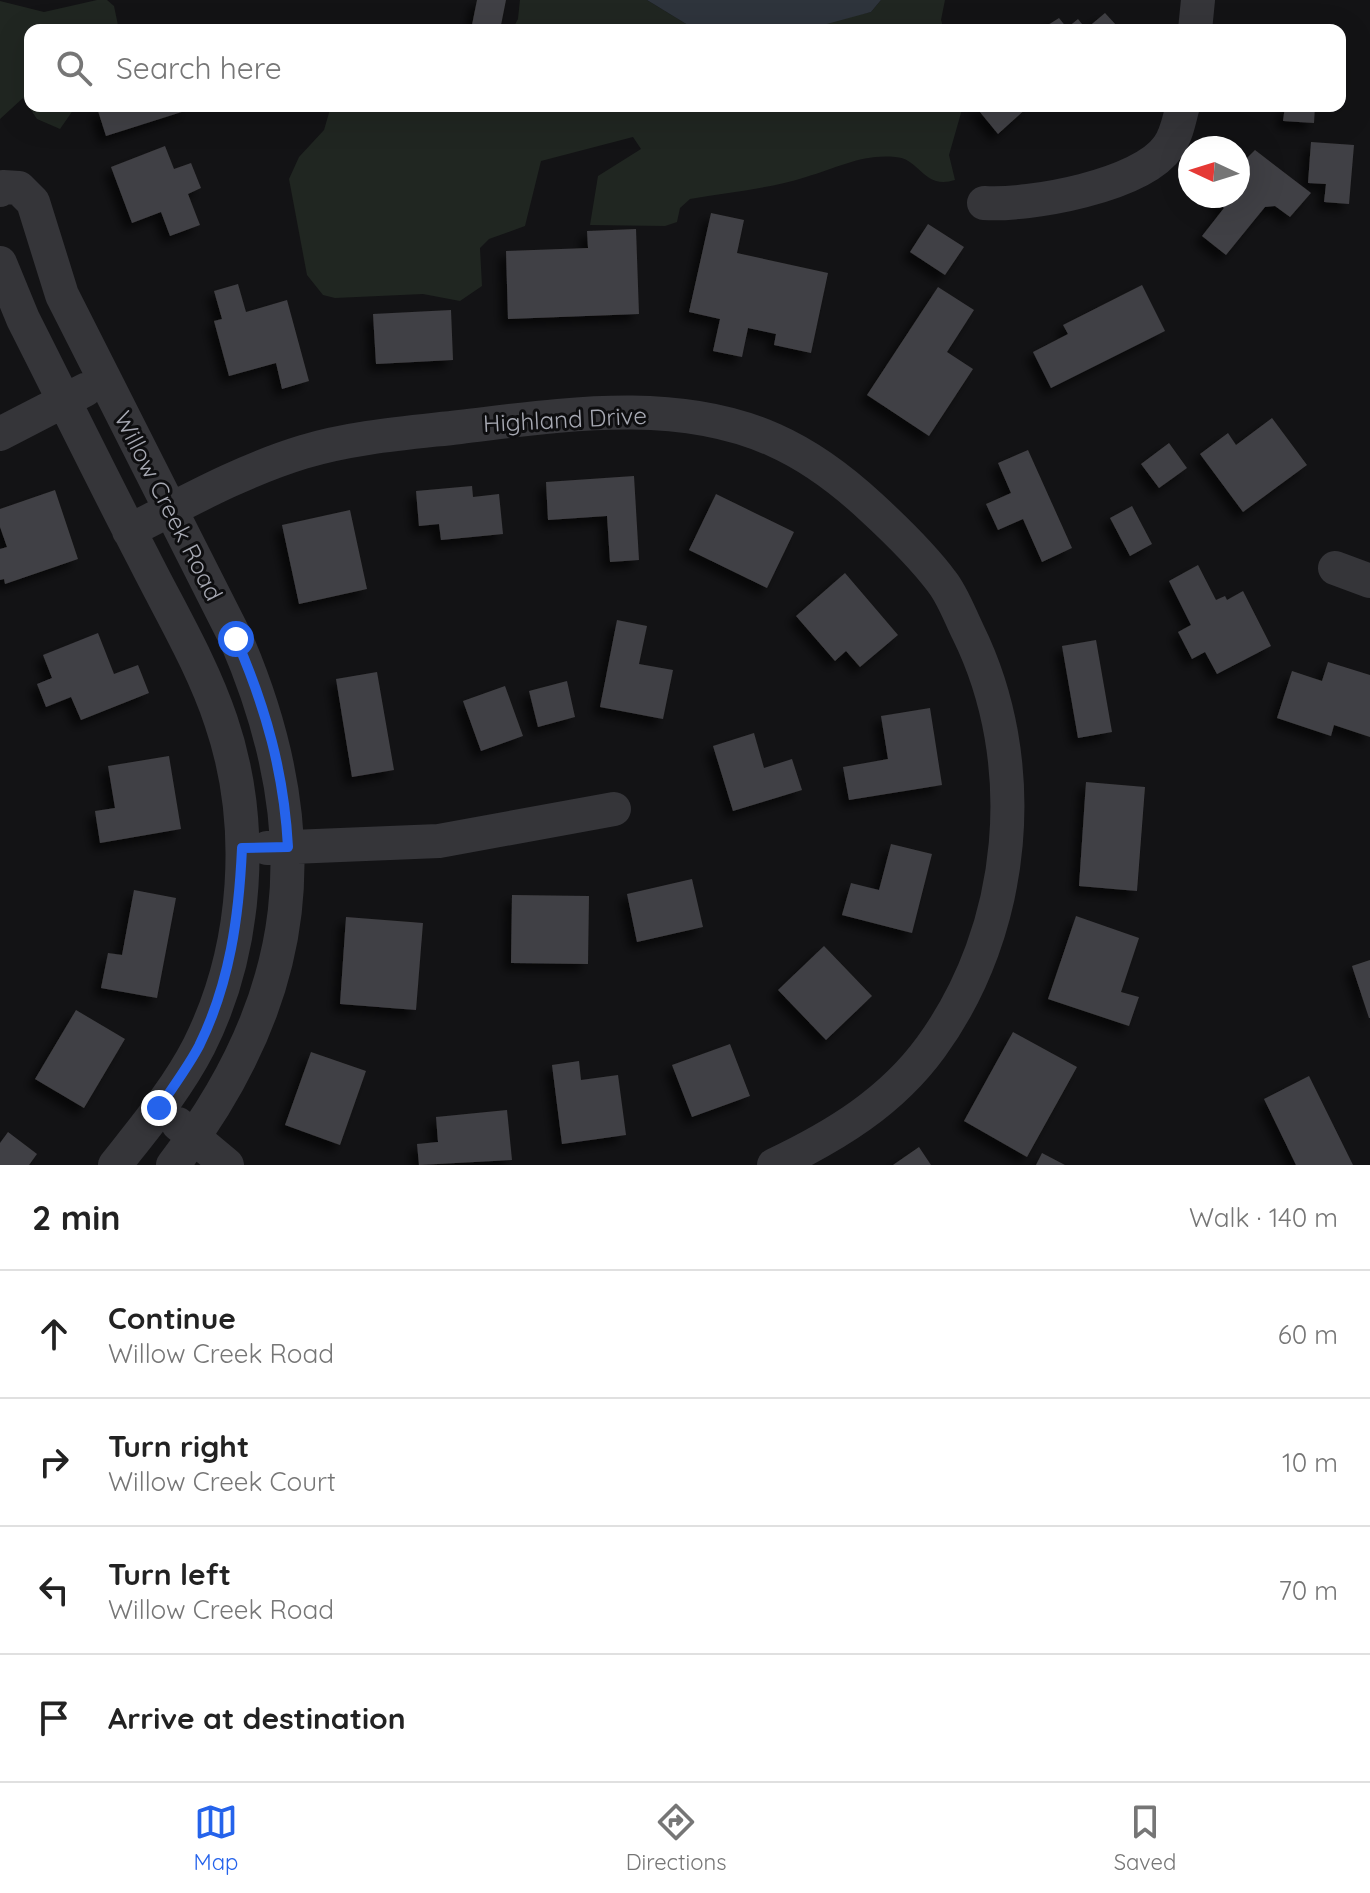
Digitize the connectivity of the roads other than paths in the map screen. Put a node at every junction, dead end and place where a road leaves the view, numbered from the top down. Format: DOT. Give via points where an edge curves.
graph roads {
  1 [pos="1198,0"];
  2 [pos="1196,24"];
  3 [pos="1181,112"];
  4 [pos="0,190"];
  5 [pos="984,203"];
  6 [pos="0,263"];
  7 [pos="104,380"];
  8 [pos="64,400"];
  9 [pos="0,434"];
  10 [pos="171,510"];
  11 [pos="129,531"];
  12 [pos="1335,568"];
  13 [pos="1370,581"];
  14 [pos="614,809"];
  15 [pos="288,847"];
  16 [pos="242,848"];
  17 [pos="159,1108"];
  18 [pos="194,1138"];
  19 [pos="115,1165"];
  20 [pos="173,1165"];
  21 [pos="227,1165"];
  22 [pos="774,1165"];
  1 -- 2 [label="street"];
  3 -- 5 [label="street" via="1167,149 1142,168 1071,195 1016,205"];
  4 -- 7 [label="street, Willow Creek Road" via="19,188 33,202 62,295"];
  6 -- 8 [label="street, Willow Creek Road"];
  7 -- 8 [label="street"];
  7 -- 10 [label="street, Willow Creek Road"];
  8 -- 9 [label="street"];
  8 -- 11 [label="street, Willow Creek Road"];
  10 -- 11 [label="street, Highland Drive"];
  10 -- 15 [label="street, Willow Creek Road" via="259,693 284,794"];
  10 -- 22 [label="street, Highland Drive" via="243,472 320,448 559,415 637,412 704,420 772,439 838,477 893,526 944,584 978,652 1004,735 1010,795 1000,874 984,947 930,1048 860,1119"];
  11 -- 16 [label="street, Willow Creek Road" via="221,720 238,785"];
  12 -- 13 [label="street"];
  14 -- 15 [label="street" via="439,841"];
  15 -- 16 [label="street"];
  15 -- 18 [label="street, Willow Creek Road" via="275,972 241,1060"];
  16 -- 17 [label="street, Willow Creek Road" via="240,908 223,984 199,1046"];
  17 -- 18 [label="street"];
  17 -- 19 [label="street, Willow Creek Road"];
  18 -- 20 [label="street, Willow Creek Road"];
  18 -- 21 [label="street"];
}
